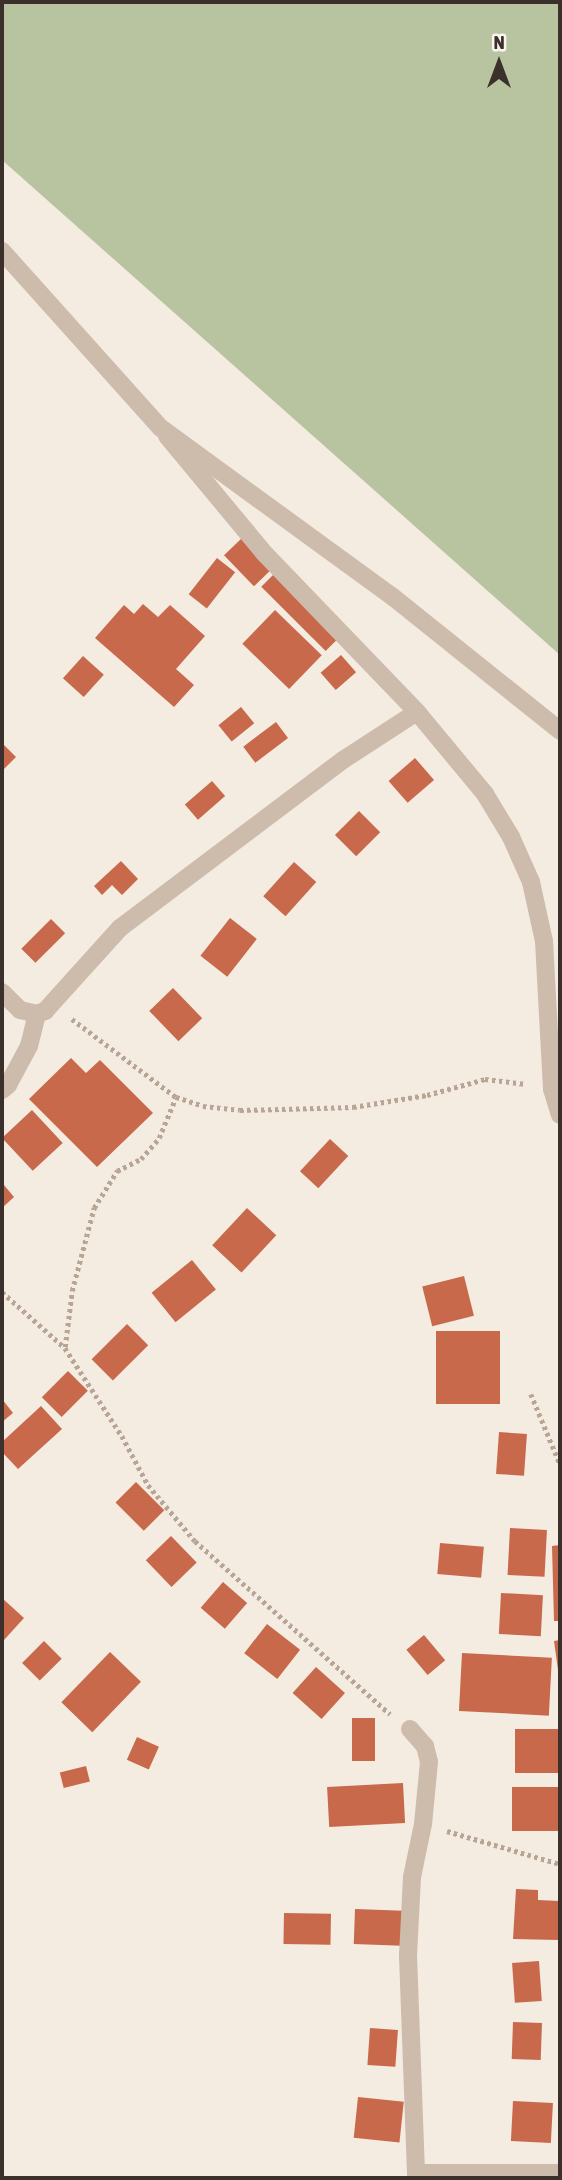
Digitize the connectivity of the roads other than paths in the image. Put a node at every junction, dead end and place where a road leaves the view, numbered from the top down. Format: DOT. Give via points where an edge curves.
graph roads {
  1 [pos="2,251"];
  2 [pos="161,428"];
  3 [pos="417,712"];
  4 [pos="560,731"];
  5 [pos="2,992"];
  6 [pos="37,1014"];
  7 [pos="2,1090"];
  8 [pos="560,1115"];
  9 [pos="410,1729"];
  10 [pos="560,2173"];
  11 [pos="416,2176"];
  1 -- 2 [label="street"];
  2 -- 3 [label="street" via="265,554"];
  2 -- 4 [label="street" via="393,597"];
  3 -- 6 [label="street" via="343,760 120,928 45,1012"];
  3 -- 8 [label="street" via="485,794 531,882 544,941 552,1089"];
  5 -- 6 [label="street" via="20,1010"];
  6 -- 7 [label="street" via="29,1046"];
  9 -- 11 [label="street" via="425,1746 429,1762 412,1877 408,1955"];
  10 -- 11 [label="street"];
}
